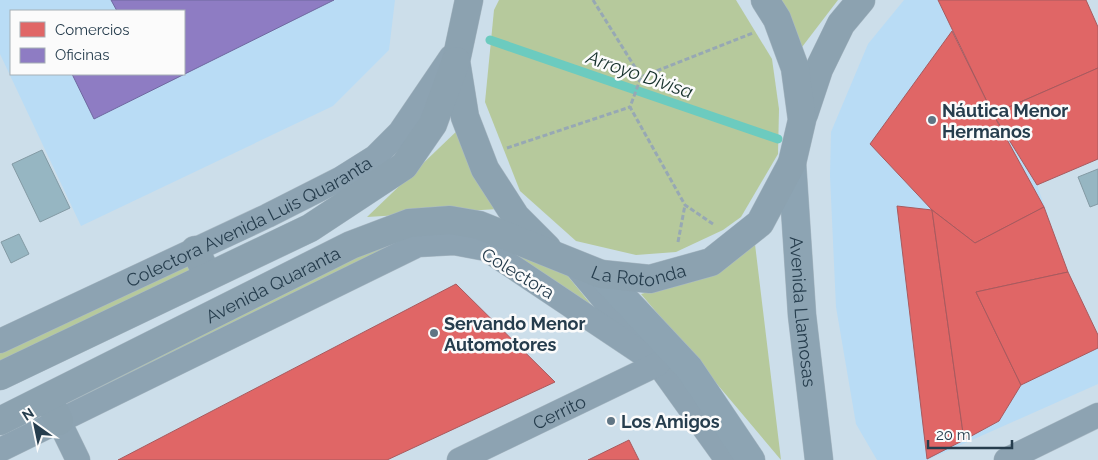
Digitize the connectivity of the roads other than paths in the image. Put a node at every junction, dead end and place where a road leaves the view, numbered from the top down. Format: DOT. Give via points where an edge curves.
graph roads {
  1 [pos="861,0"];
  2 [pos="467,1"];
  3 [pos="771,10"];
  4 [pos="456,55"];
  5 [pos="802,120"];
  6 [pos="792,163"];
  7 [pos="195,250"];
  8 [pos="565,260"];
  9 [pos="601,274"];
  10 [pos="208,276"];
  11 [pos="0,341"];
  12 [pos="658,364"];
  13 [pos="0,376"];
  14 [pos="54,410"];
  15 [pos="1098,415"];
  16 [pos="0,421"];
  17 [pos="0,450"];
  18 [pos="78,460"];
  19 [pos="459,460"];
  20 [pos="726,460"];
  21 [pos="751,460"];
  22 [pos="819,460"];
  23 [pos="1006,460"];
  1 -- 5 [label="highway" via="841,24 819,69"];
  2 -- 4 [label="highway, La Rotonda"];
  3 -- 5 [label="highway, La Rotonda" via="795,68"];
  4 -- 7 [label="street, Colectora Avenida Luis Quaranta" via="400,132 375,157 340,179"];
  4 -- 8 [label="highway, La Rotonda" via="465,117 485,169 516,217"];
  4 -- 10 [label="highway, Avenida Quaranta" via="433,124 404,166 310,228"];
  5 -- 6 [label="highway, La Rotonda"];
  6 -- 9 [label="highway, La Rotonda" via="760,223 711,262 650,279"];
  6 -- 22 [label="main road, Avenida Llamosas" via="802,315"];
  7 -- 10 [label="highway"];
  7 -- 11 [label="street, Colectora Avenida Luis Quaranta"];
  8 -- 9 [label="highway, La Rotonda"];
  8 -- 12 [label="street, Colectora"];
  8 -- 14 [label="highway, Avenida Quaranta" via="479,225 450,220 409,223 351,245"];
  9 -- 21 [label="main road" via="690,368"];
  10 -- 13 [label="highway, Avenida Quaranta"];
  12 -- 14 [label="street, Colectora" via="486,249 454,243 418,245"];
  12 -- 19 [label="street, Cerrito"];
  12 -- 20 [label="street, Colectora"];
  14 -- 16 [label="highway, Avenida Quaranta"];
  14 -- 17 [label="street"];
  14 -- 18 [label="street"];
  15 -- 23 [label="street"];
}
